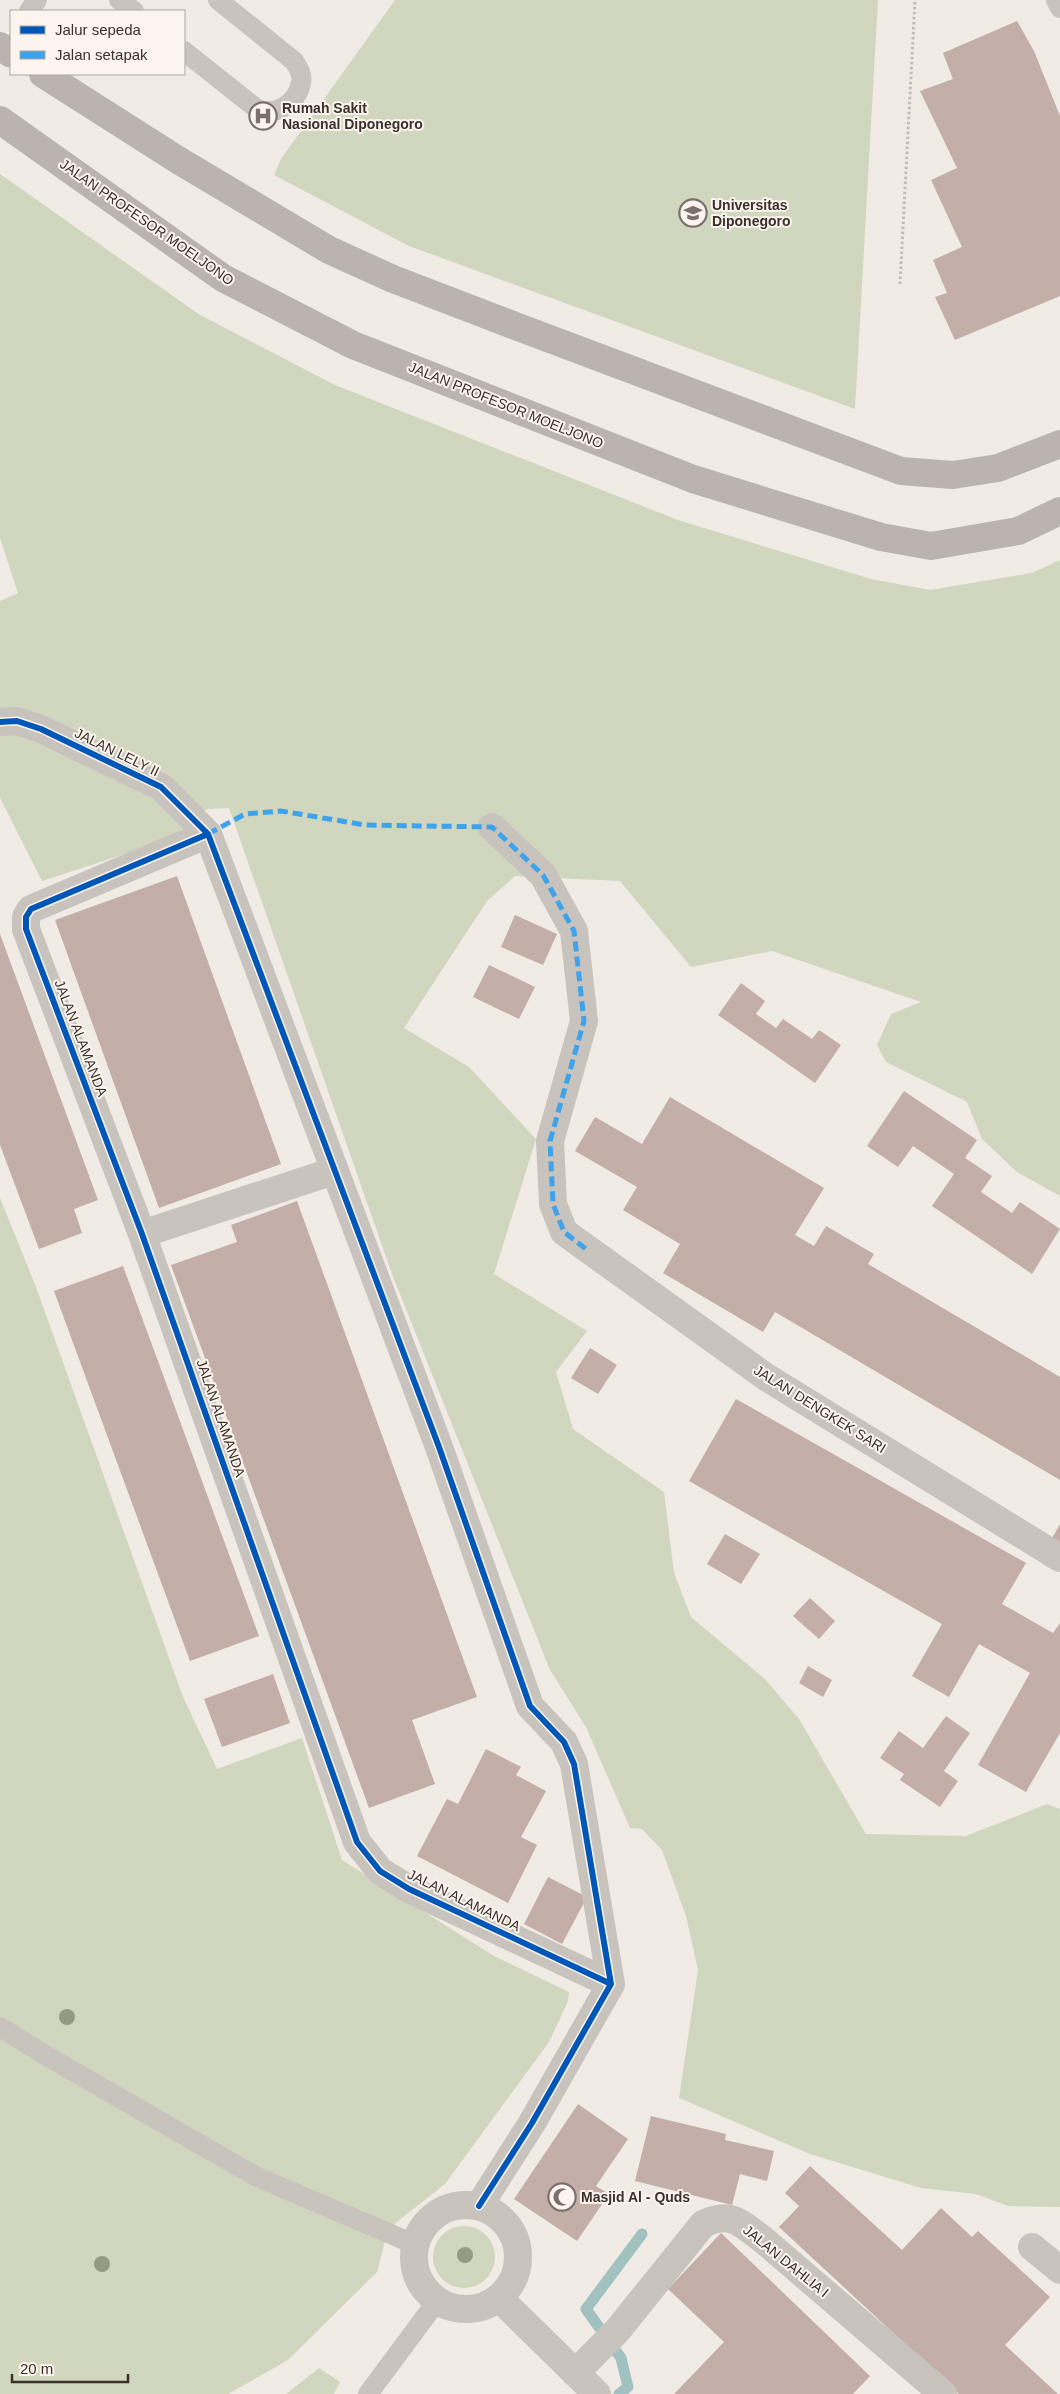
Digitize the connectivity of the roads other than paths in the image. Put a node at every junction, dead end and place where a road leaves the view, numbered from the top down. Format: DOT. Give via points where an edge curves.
graph roads {
  1 [pos="119,0"];
  2 [pos="218,0"];
  3 [pos="1056,0"];
  4 [pos="1060,8"];
  5 [pos="133,10"];
  6 [pos="185,52"];
  7 [pos="45,75"];
  8 [pos="0,120"];
  9 [pos="1060,444"];
  10 [pos="1060,511"];
  11 [pos="0,722"];
  12 [pos="492,827"];
  13 [pos="208,834"];
  14 [pos="334,1171"];
  15 [pos="142,1234"];
  16 [pos="1060,1558"];
  17 [pos="611,1984"];
  18 [pos="0,2027"];
  19 [pos="480,2206"];
  20 [pos="414,2244"];
  21 [pos="1032,2248"];
  22 [pos="1060,2270"];
  23 [pos="499,2298"];
  24 [pos="437,2301"];
  25 [pos="588,2385"];
  26 [pos="368,2394"];
  27 [pos="943,2394"];
  1 -- 5 [label="lane"];
  2 -- 6 [label="lane" via="294,61 302,82 294,97 280,111 266,113"];
  3 -- 4 [label="lane"];
  7 -- 9 [label="street" via="178,160 330,250 393,279 901,471 953,475 998,468"];
  8 -- 10 [label="street, JALAN PROFESOR MOELJONO" via="232,282 353,345 693,479 881,537 931,546 1018,531"];
  11 -- 13 [label="street, JALAN LELY II" via="17,721 41,729 161,787"];
  12 -- 16 [label="street, JALAN DENGKEK SARI" via="542,875 574,931 584,1021 550,1141 553,1204 564,1232 766,1377"];
  13 -- 14 [label="street"];
  13 -- 15 [label="street, JALAN ALAMANDA" via="31,908 26,917 26,929"];
  14 -- 15 [label="street"];
  14 -- 17 [label="street" via="439,1446 530,1706 564,1742 574,1764"];
  15 -- 17 [label="street, JALAN ALAMANDA" via="357,1842 380,1870 409,1889"];
  17 -- 19 [label="street" via="532,2123"];
  18 -- 20 [label="lane" via="257,2177"];
  19 -- 20 [label="street" via="447,2208 432,2216"];
  19 -- 23 [label="street" via="494,2213 515,2238 517,2271"];
  20 -- 24 [label="street" via="416,2276"];
  21 -- 22 [label="street"];
  23 -- 24 [label="street" via="485,2306 468,2309 452,2308"];
  23 -- 25 [label="street"];
  24 -- 26 [label="lane"];
  25 -- 27 [label="street, JALAN DAHLIA I" via="608,2340 704,2224 717,2218 734,2218"];
}
